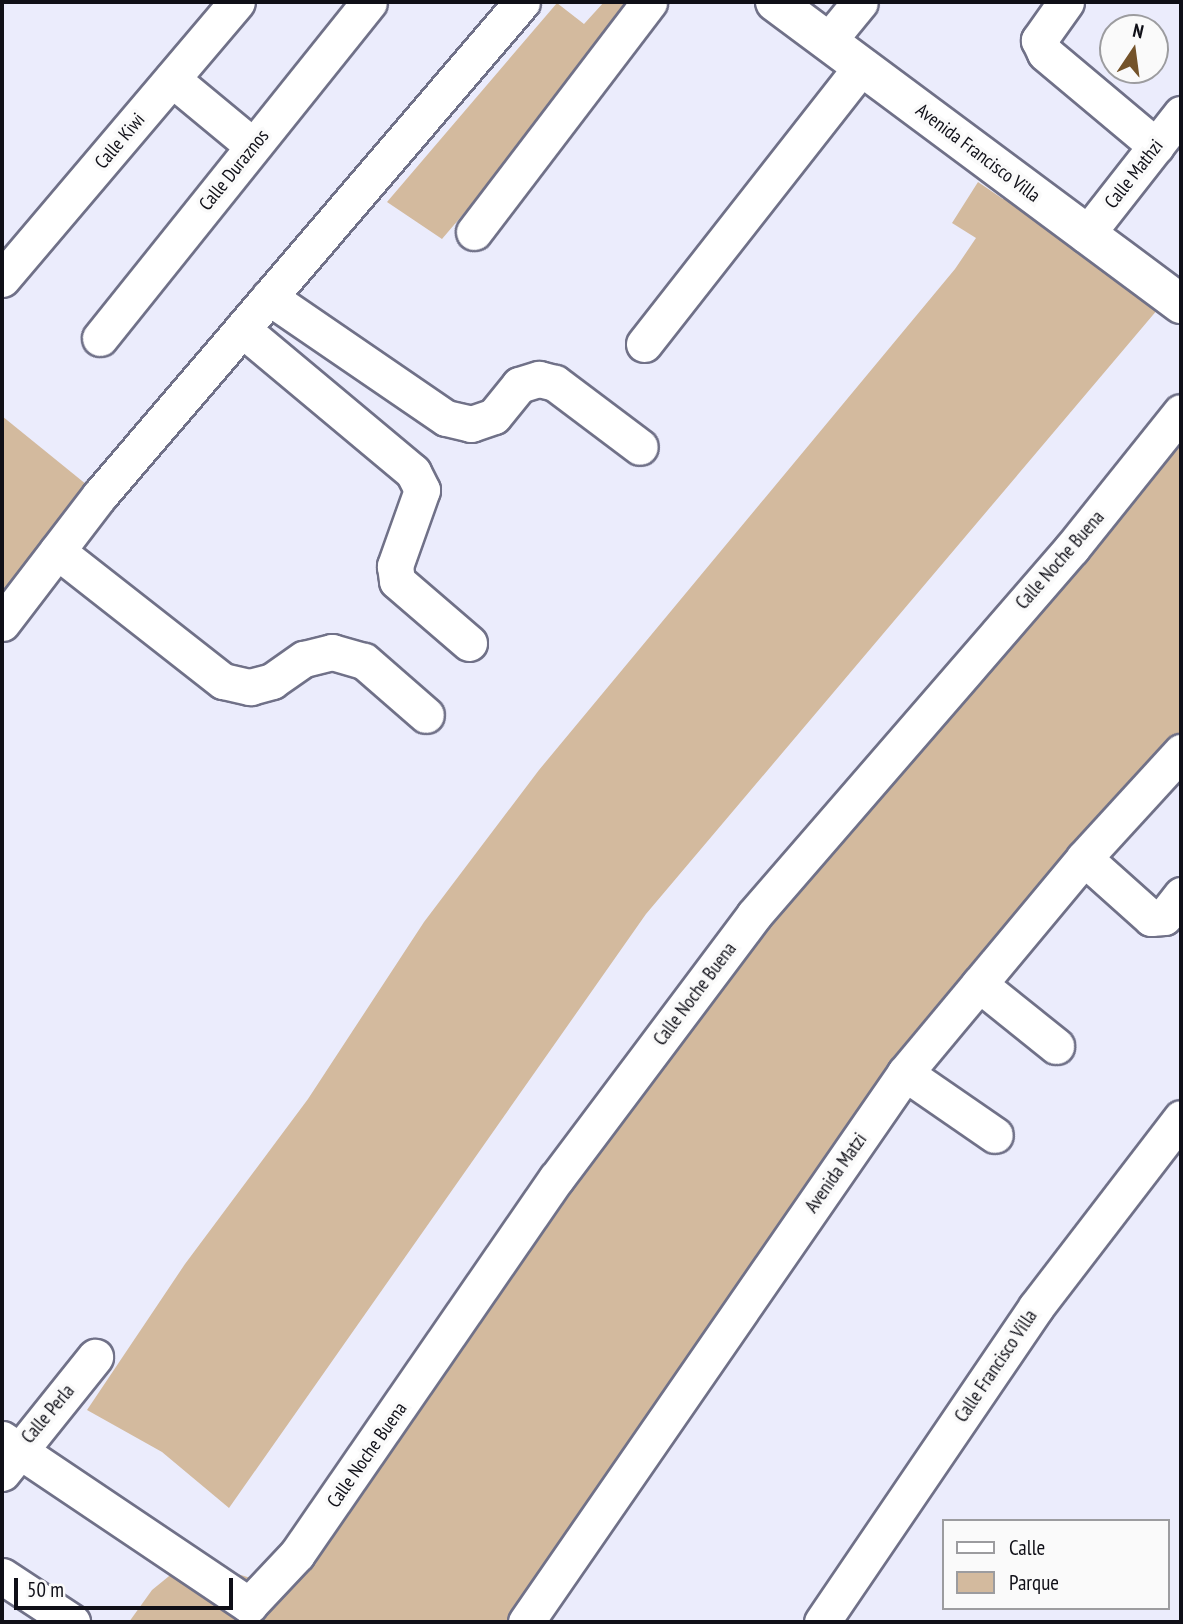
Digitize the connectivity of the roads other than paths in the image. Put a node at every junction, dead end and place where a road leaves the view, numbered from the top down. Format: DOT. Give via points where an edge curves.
graph roads {
  1 [pos="237,2"];
  2 [pos="369,2"];
  3 [pos="522,2"];
  4 [pos="649,2"];
  5 [pos="775,2"];
  6 [pos="860,2"];
  7 [pos="1066,2"];
  8 [pos="828,41"];
  9 [pos="862,66"];
  10 [pos="172,79"];
  11 [pos="1181,114"];
  12 [pos="253,146"];
  13 [pos="1156,146"];
  14 [pos="474,232"];
  15 [pos="1086,235"];
  16 [pos="2,279"];
  17 [pos="1177,293"];
  18 [pos="269,297"];
  19 [pos="242,329"];
  20 [pos="100,338"];
  21 [pos="644,344"];
  22 [pos="1181,412"];
  23 [pos="640,447"];
  24 [pos="57,551"];
  25 [pos="2,623"];
  26 [pos="469,643"];
  27 [pos="426,715"];
  28 [pos="1175,772"];
  29 [pos="1084,858"];
  30 [pos="1181,895"];
  31 [pos="979,984"];
  32 [pos="1056,1046"];
  33 [pos="905,1073"];
  34 [pos="1181,1118"];
  35 [pos="995,1135"];
  36 [pos="95,1357"];
  37 [pos="7,1454"];
  38 [pos="2,1576"];
  39 [pos="72,1622"];
  40 [pos="526,1622"];
  41 [pos="822,1622"];
  1 -- 10 [label="street, Calle Kiwi"];
  2 -- 12 [label="street, Calle Duraznos"];
  3 -- 18 [label="street"];
  4 -- 14 [label="street"];
  5 -- 8 [label="street, Avenida Francisco Villa"];
  6 -- 8 [label="street"];
  7 -- 13 [label="street" via="1039,40 1045,53"];
  8 -- 9 [label="street, Avenida Francisco Villa"];
  9 -- 15 [label="street, Avenida Francisco Villa"];
  9 -- 21 [label="street"];
  10 -- 12 [label="street"];
  10 -- 16 [label="street, Calle Kiwi"];
  11 -- 13 [label="street, Calle Mathzi"];
  12 -- 20 [label="street, Calle Duraznos"];
  13 -- 15 [label="street, Calle Mathzi"];
  15 -- 17 [label="street, Avenida Francisco Villa"];
  18 -- 19 [label="street"];
  18 -- 23 [label="street" via="446,418 471,424 494,416 519,385 539,379 555,383"];
  19 -- 24 [label="street"];
  19 -- 26 [label="street" via="413,472 422,489 421,498 395,566 397,580"];
  22 -- 37 [label="street, Calle Noche Buena" via="1072,548 754,915 556,1179 297,1554 248,1605"];
  24 -- 25 [label="street"];
  24 -- 27 [label="street" via="223,681 250,687 272,681 304,659 332,652 364,661"];
  28 -- 29 [label="street, Avenida Matzi"];
  29 -- 30 [label="street" via="1151,918 1164,917"];
  29 -- 31 [label="street, Avenida Matzi"];
  31 -- 32 [label="street"];
  31 -- 33 [label="street, Avenida Matzi"];
  33 -- 35 [label="street"];
  33 -- 40 [label="street, Avenida Matzi"];
  34 -- 41 [label="street, Calle Francisco Villa" via="1036,1307"];
  36 -- 37 [label="street, Calle Perla"];
  38 -- 39 [label="street"];
}
